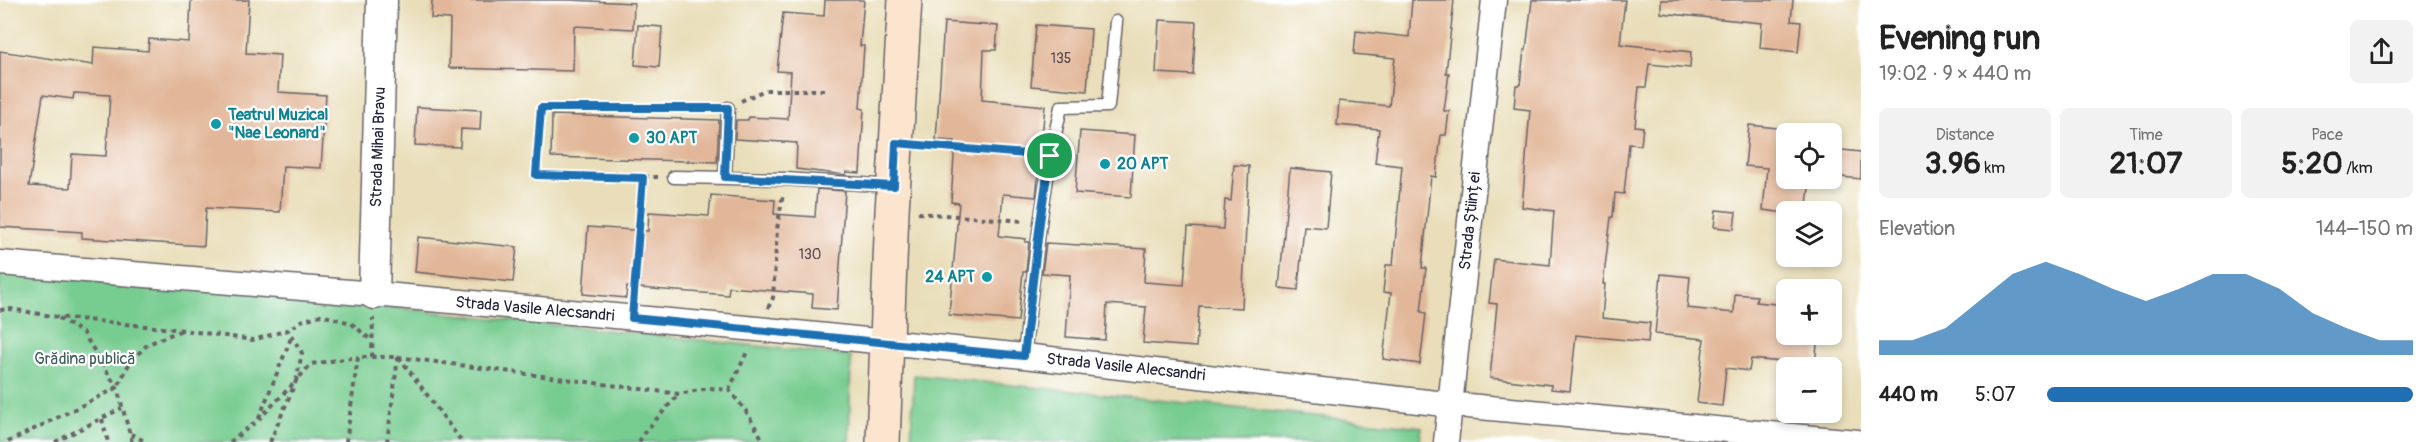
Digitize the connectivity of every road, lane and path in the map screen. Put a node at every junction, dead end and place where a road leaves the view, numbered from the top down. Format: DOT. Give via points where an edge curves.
graph roads {
  1 [pos="382,0"];
  2 [pos="905,0"];
  3 [pos="1494,0"];
  4 [pos="1116,22"];
  5 [pos="824,90"];
  6 [pos="728,108"];
  7 [pos="896,143"];
  8 [pos="1050,156"];
  9 [pos="674,177"];
  10 [pos="725,177"];
  11 [pos="643,178"];
  12 [pos="785,179"];
  13 [pos="893,199"];
  14 [pos="1040,222"];
  15 [pos="0,263"];
  16 [pos="374,294"];
  17 [pos="772,298"];
  18 [pos="0,310"];
  19 [pos="58,317"];
  20 [pos="632,318"];
  21 [pos="757,329"];
  22 [pos="183,330"];
  23 [pos="288,330"];
  24 [pos="291,338"];
  25 [pos="372,341"];
  26 [pos="888,343"];
  27 [pos="1024,356"];
  28 [pos="358,357"];
  29 [pos="372,357"];
  30 [pos="398,357"];
  31 [pos="296,381"];
  32 [pos="117,388"];
  33 [pos="729,390"];
  34 [pos="679,394"];
  35 [pos="1450,404"];
  36 [pos="122,408"];
  37 [pos="102,419"];
  38 [pos="257,422"];
  39 [pos="131,433"];
  40 [pos="8,442"];
  41 [pos="55,442"];
  42 [pos="108,442"];
  43 [pos="132,442"];
  44 [pos="146,442"];
  45 [pos="230,442"];
  46 [pos="270,442"];
  47 [pos="346,442"];
  48 [pos="387,442"];
  49 [pos="462,442"];
  50 [pos="639,442"];
  51 [pos="764,442"];
  52 [pos="883,442"];
  53 [pos="1446,442"];
  54 [pos="1857,442"];
  1 -- 16 [label="street, Strada Mihai Bravu"];
  2 -- 7 [label="main road"];
  3 -- 35 [label="street, Strada Științei"];
  4 -- 8 [label="lane" via="1108,106 1061,107"];
  5 -- 6 [label="path" via="765,90"];
  6 -- 10 [label="lane"];
  6 -- 11 [label="path" via="541,108 536,175"];
  7 -- 8 [label="path"];
  7 -- 13 [label="main road"];
  8 -- 14 [label="lane"];
  9 -- 10 [label="lane"];
  9 -- 11 [label="path"];
  10 -- 12 [label="lane"];
  11 -- 20 [label="path"];
  12 -- 13 [label="lane"];
  12 -- 17 [label="path"];
  13 -- 14 [label="path"];
  13 -- 26 [label="main road"];
  14 -- 27 [label="lane"];
  15 -- 16 [label="street, Strada Vasile Alecsandri"];
  16 -- 20 [label="street, Strada Vasile Alecsandri"];
  16 -- 25 [label="path"];
  18 -- 19 [label="path"];
  19 -- 22 [label="path"];
  19 -- 32 [label="path" via="84,334"];
  20 -- 21 [label="street, Strada Vasile Alecsandri"];
  21 -- 26 [label="street, Strada Vasile Alecsandri"];
  21 -- 33 [label="path"];
  22 -- 23 [label="path" via="253,340"];
  22 -- 32 [label="path" via="148,344 130,362"];
  23 -- 24 [label="path"];
  23 -- 25 [label="path" via="321,315 351,323"];
  24 -- 31 [label="path" via="302,353"];
  24 -- 38 [label="path"];
  25 -- 29 [label="path"];
  26 -- 27 [label="street, Strada Vasile Alecsandri"];
  26 -- 52 [label="main road"];
  27 -- 35 [label="street, Strada Vasile Alecsandri"];
  28 -- 29 [label="path"];
  28 -- 31 [label="path" via="311,364"];
  28 -- 47 [label="path"];
  29 -- 30 [label="path"];
  30 -- 34 [label="path"];
  30 -- 48 [label="path"];
  30 -- 49 [label="path"];
  31 -- 38 [label="path"];
  31 -- 46 [label="path"];
  32 -- 36 [label="path"];
  32 -- 40 [label="path"];
  33 -- 34 [label="path" via="708,388"];
  33 -- 51 [label="path"];
  34 -- 50 [label="path"];
  35 -- 53 [label="street, Strada Științei"];
  35 -- 54 [label="street, Strada Vasile Alecsandri"];
  36 -- 37 [label="path"];
  36 -- 39 [label="path"];
  37 -- 41 [label="path"];
  37 -- 42 [label="path"];
  38 -- 45 [label="path"];
  39 -- 43 [label="path"];
  39 -- 44 [label="path"];
}
